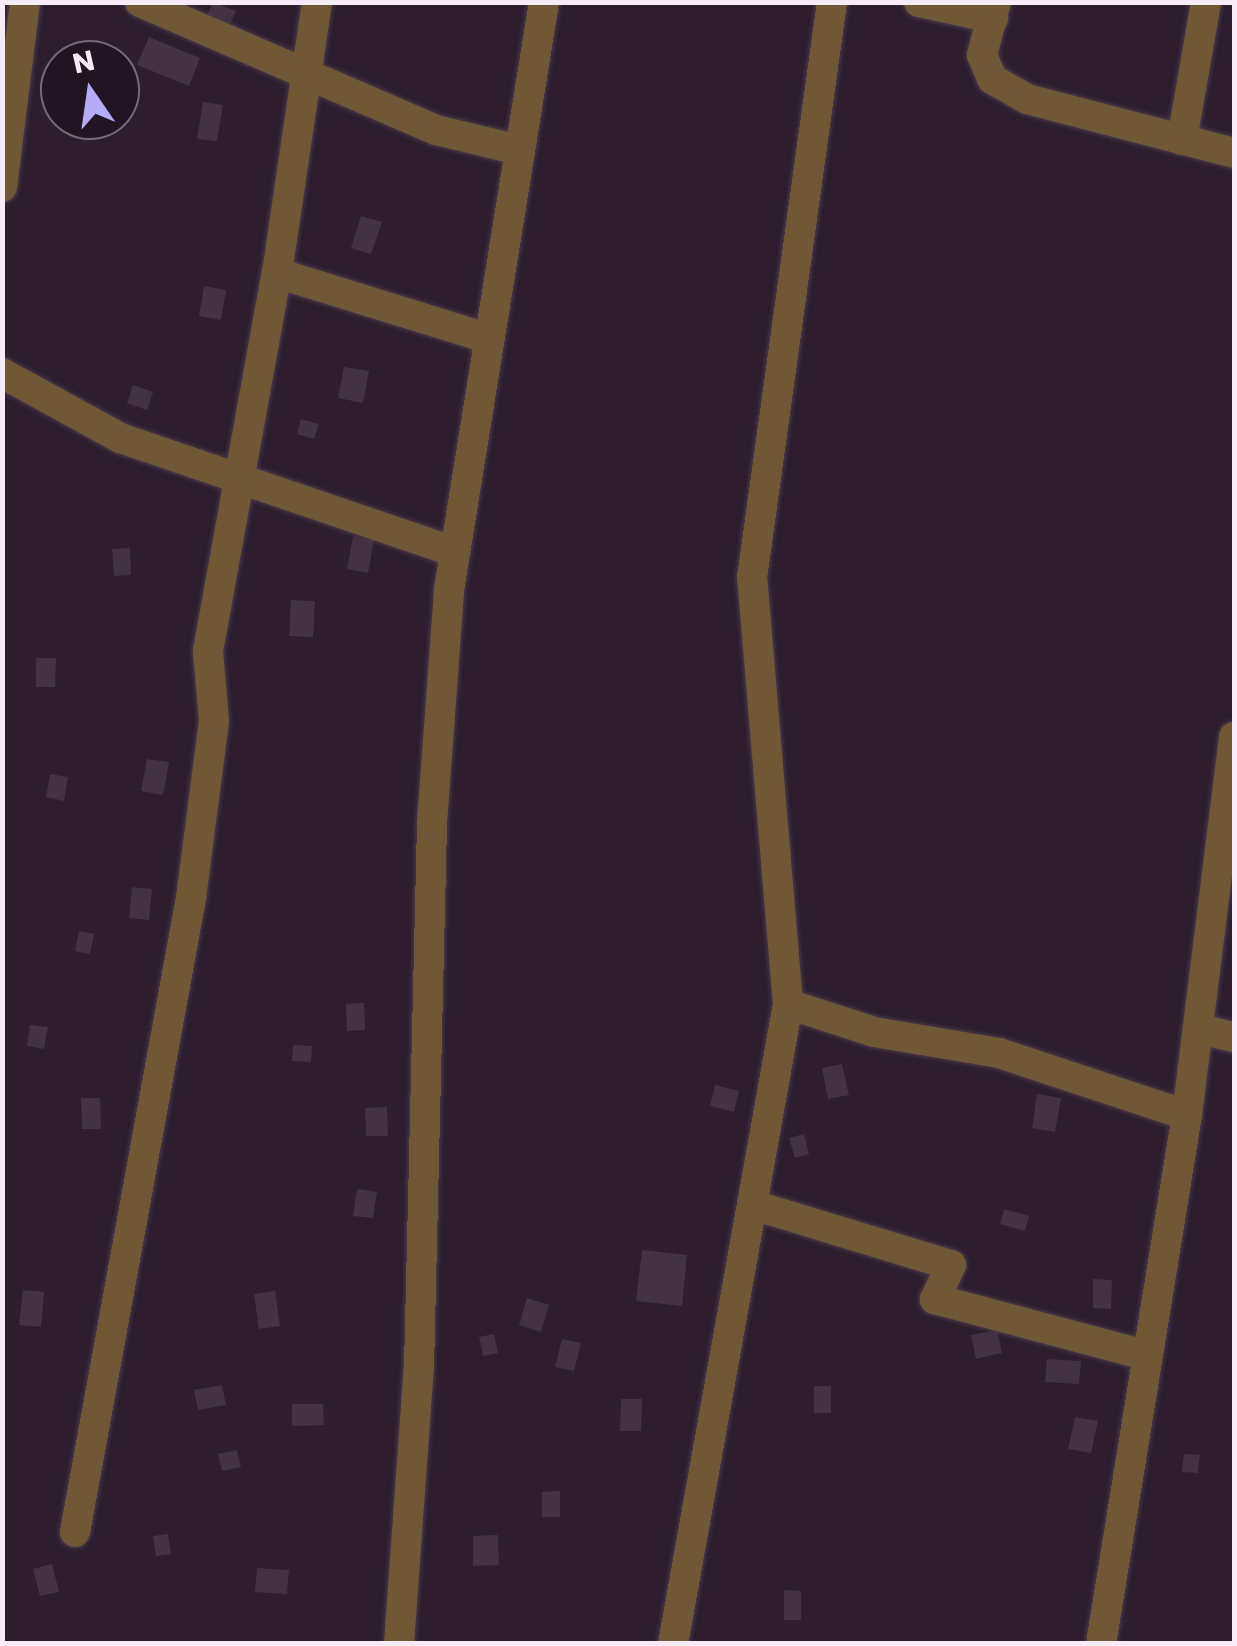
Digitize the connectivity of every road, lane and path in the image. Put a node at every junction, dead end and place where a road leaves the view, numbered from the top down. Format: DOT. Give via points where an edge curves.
graph roads {
  1 [pos="25,2"];
  2 [pos="140,2"];
  3 [pos="317,2"];
  4 [pos="544,2"];
  5 [pos="832,2"];
  6 [pos="919,2"];
  7 [pos="1206,2"];
  8 [pos="994,10"];
  9 [pos="302,70"];
  10 [pos="1182,140"];
  11 [pos="519,150"];
  12 [pos="1234,153"];
  13 [pos="2,187"];
  14 [pos="276,273"];
  15 [pos="486,338"];
  16 [pos="2,373"];
  17 [pos="238,477"];
  18 [pos="455,552"];
  19 [pos="1234,736"];
  20 [pos="788,1004"];
  21 [pos="1199,1029"];
  22 [pos="1234,1037"];
  23 [pos="1187,1115"];
  24 [pos="753,1205"];
  25 [pos="1144,1355"];
  26 [pos="75,1532"];
  27 [pos="400,1644"];
  28 [pos="673,1644"];
  29 [pos="1102,1644"];
  1 -- 13 [label="street"];
  2 -- 9 [label="street"];
  3 -- 9 [label="street"];
  4 -- 11 [label="street"];
  5 -- 20 [label="street" via="752,578"];
  6 -- 8 [label="street"];
  7 -- 10 [label="street"];
  8 -- 10 [label="street" via="982,55 992,80 1027,99"];
  9 -- 11 [label="street" via="436,130"];
  9 -- 14 [label="street"];
  10 -- 12 [label="street"];
  11 -- 15 [label="street"];
  14 -- 15 [label="street"];
  14 -- 17 [label="street"];
  15 -- 18 [label="street"];
  16 -- 17 [label="street" via="120,438"];
  17 -- 18 [label="street"];
  17 -- 26 [label="street" via="208,651 214,720 191,898"];
  18 -- 27 [label="street" via="432,823 419,1368"];
  19 -- 21 [label="street"];
  20 -- 23 [label="street" via="863,1030 999,1053"];
  20 -- 24 [label="street"];
  21 -- 22 [label="street"];
  21 -- 23 [label="street"];
  23 -- 25 [label="street"];
  24 -- 25 [label="street" via="951,1266 934,1299"];
  24 -- 28 [label="street"];
  25 -- 29 [label="street"];
}
